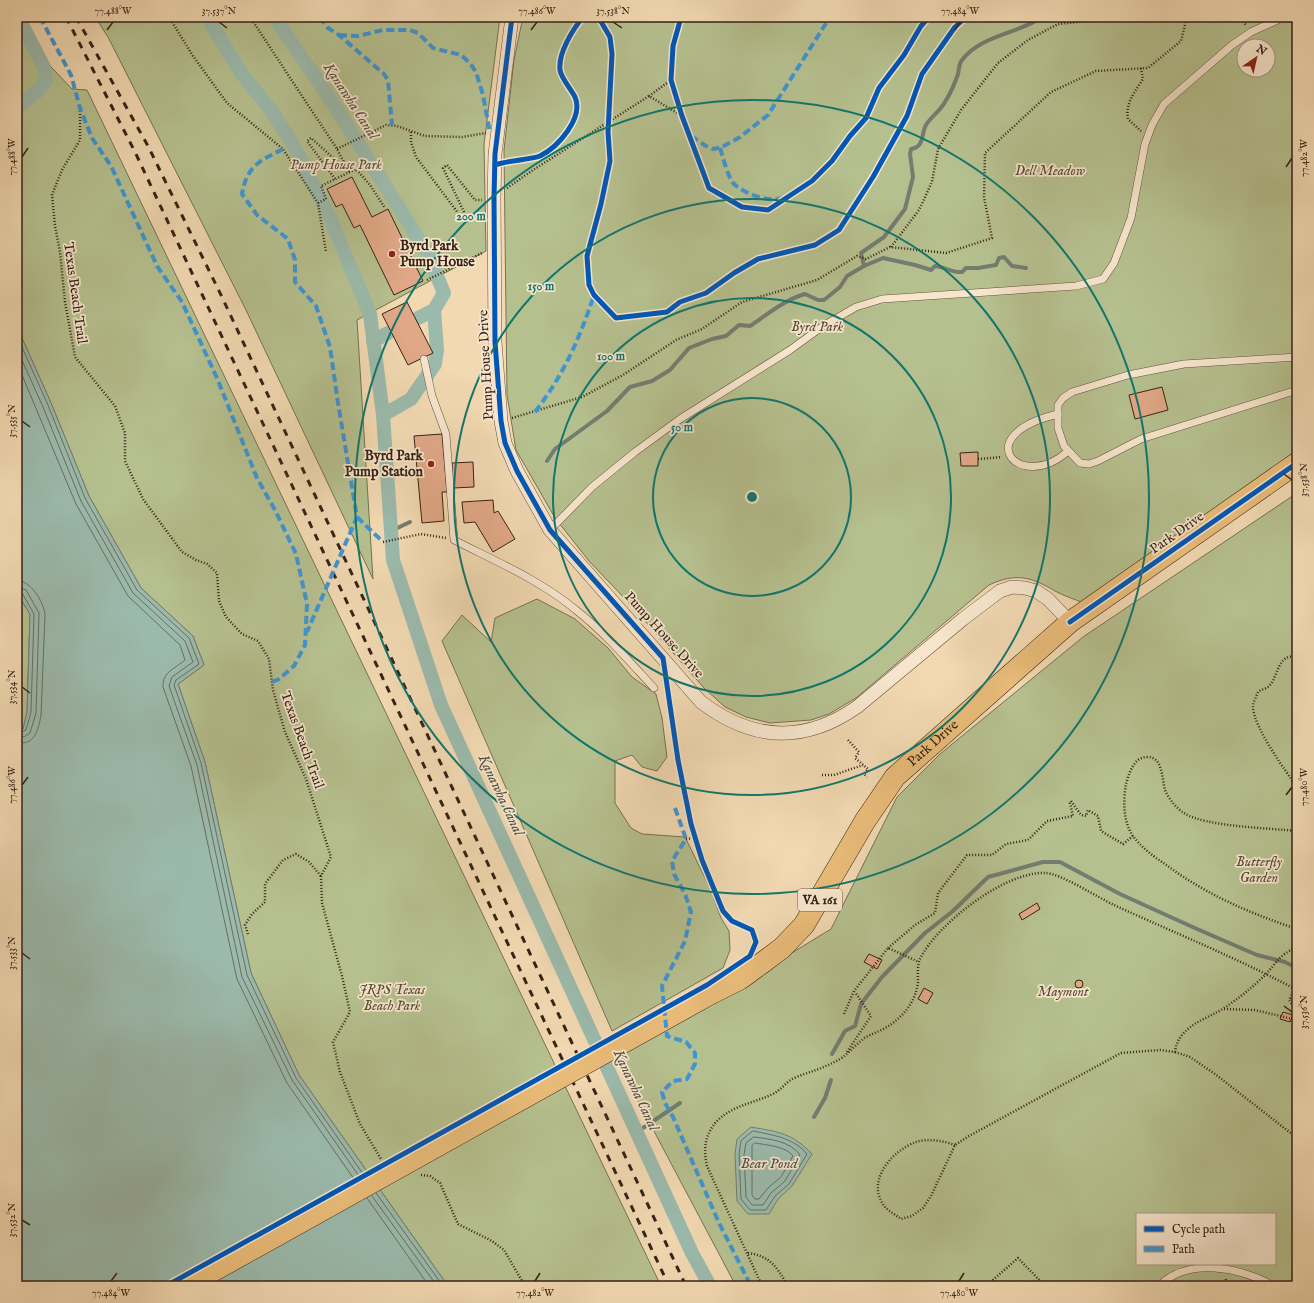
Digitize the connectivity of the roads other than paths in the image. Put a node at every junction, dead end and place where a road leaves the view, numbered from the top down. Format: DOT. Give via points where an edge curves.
graph roads {
  1 [pos="512,17"];
  2 [pos="1284,17"];
  3 [pos="1297,358"];
  4 [pos="424,359"];
  5 [pos="1297,390"];
  6 [pos="1058,414"];
  7 [pos="1068,451"];
  8 [pos="1297,463"];
  9 [pos="550,530"];
  10 [pos="1070,622"];
  11 [pos="654,688"];
  12 [pos="186,1286"];
  13 [pos="1159,1286"];
  14 [pos="1274,1286"];
  1 -- 9 [label="street, Pump House Drive" via="495,154 495,342 505,443 517,471"];
  2 -- 9 [label="lane" via="1251,32 1232,45 1164,104 1145,144 1124,242 1114,264 1103,279 1076,286 882,299 856,307 680,419 592,487"];
  3 -- 6 [label="lane" via="1184,364 1128,375 1072,392 1063,398 1058,406"];
  4 -- 11 [label="lane" via="432,396 446,434 454,540 540,585 576,609 606,636"];
  5 -- 7 [label="lane" via="1141,439 1089,464 1080,463"];
  6 -- 7 [label="lane" via="1058,428"];
  6 -- 7 [label="lane" via="1036,420 1018,431 1008,445 1008,454 1013,461 1024,465 1042,465 1061,458"];
  8 -- 10 [label="main road, Park Drive / VA 161"];
  9 -- 10 [label="street, Pump House Drive" via="701,702 730,721 771,733 803,732 839,720 963,618 1000,591 1012,587 1036,591 1048,599"];
  10 -- 12 [label="main road, Park Drive / VA 161, bridge" via="895,777 865,821 804,925 782,948 740,979"];
  13 -- 14 [label="lane" via="1172,1275 1186,1269 1204,1267 1230,1270 1262,1279"];
}
